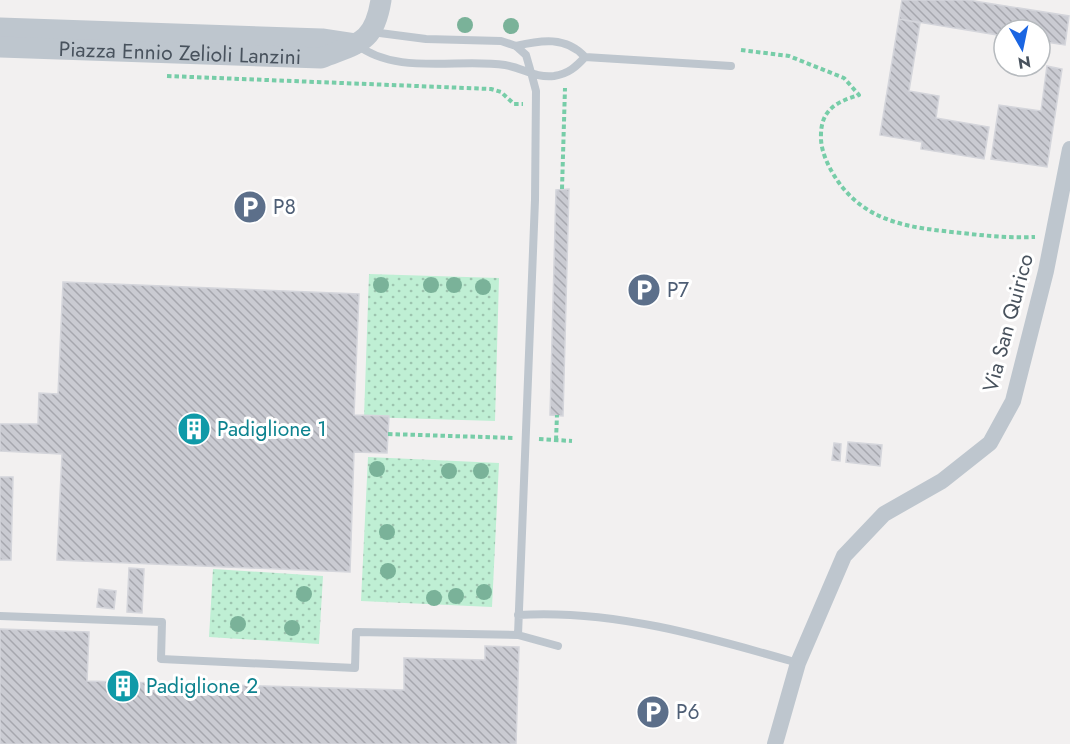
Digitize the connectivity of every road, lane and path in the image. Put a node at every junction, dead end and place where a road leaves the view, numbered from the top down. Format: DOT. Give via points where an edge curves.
graph roads {
  1 [pos="381,0"];
  2 [pos="0,28"];
  3 [pos="364,38"];
  4 [pos="516,46"];
  5 [pos="0,47"];
  6 [pos="741,50"];
  7 [pos="585,57"];
  8 [pos="731,66"];
  9 [pos="566,72"];
  10 [pos="156,76"];
  11 [pos="532,76"];
  12 [pos="536,104"];
  13 [pos="1070,149"];
  14 [pos="562,189"];
  15 [pos="1054,237"];
  16 [pos="557,416"];
  17 [pos="388,434"];
  18 [pos="527,438"];
  19 [pos="556,440"];
  20 [pos="572,441"];
  21 [pos="518,615"];
  22 [pos="0,616"];
  23 [pos="518,634"];
  24 [pos="558,646"];
  25 [pos="798,663"];
  26 [pos="775,744"];
  1 -- 3 [label="street"];
  2 -- 3 [label="street, Piazza Ennio Zelioli Lanzini"];
  3 -- 4 [label="lane" via="501,41"];
  3 -- 5 [label="street, Piazza Ennio Zelioli Lanzini" via="321,58"];
  3 -- 11 [label="lane" via="367,53 390,61 504,65"];
  4 -- 7 [label="lane" via="555,40 576,46"];
  4 -- 11 [label="lane" via="526,55"];
  6 -- 15 [label="path" via="789,56 843,78 859,95 836,102 823,120 821,139 829,168 846,193 877,217 931,231 1000,238"];
  7 -- 8 [label="lane"];
  7 -- 9 [label="lane" via="575,69"];
  9 -- 11 [label="lane"];
  9 -- 14 [label="path"];
  10 -- 12 [label="path" via="491,89 514,104"];
  11 -- 12 [label="lane"];
  12 -- 18 [label="lane"];
  13 -- 15 [label="street, Via San Quirico"];
  15 -- 25 [label="street, Via San Quirico" via="1013,400 990,443 942,481 884,514 844,556"];
  16 -- 19 [label="path"];
  17 -- 18 [label="path"];
  18 -- 19 [label="path"];
  18 -- 21 [label="lane"];
  19 -- 20 [label="path"];
  21 -- 23 [label="lane"];
  21 -- 25 [label="lane" via="567,612 620,621 722,640"];
  22 -- 23 [label="lane" via="162,622 161,659 354,668 357,632"];
  23 -- 24 [label="lane"];
  25 -- 26 [label="street, Via San Quirico"];
}
